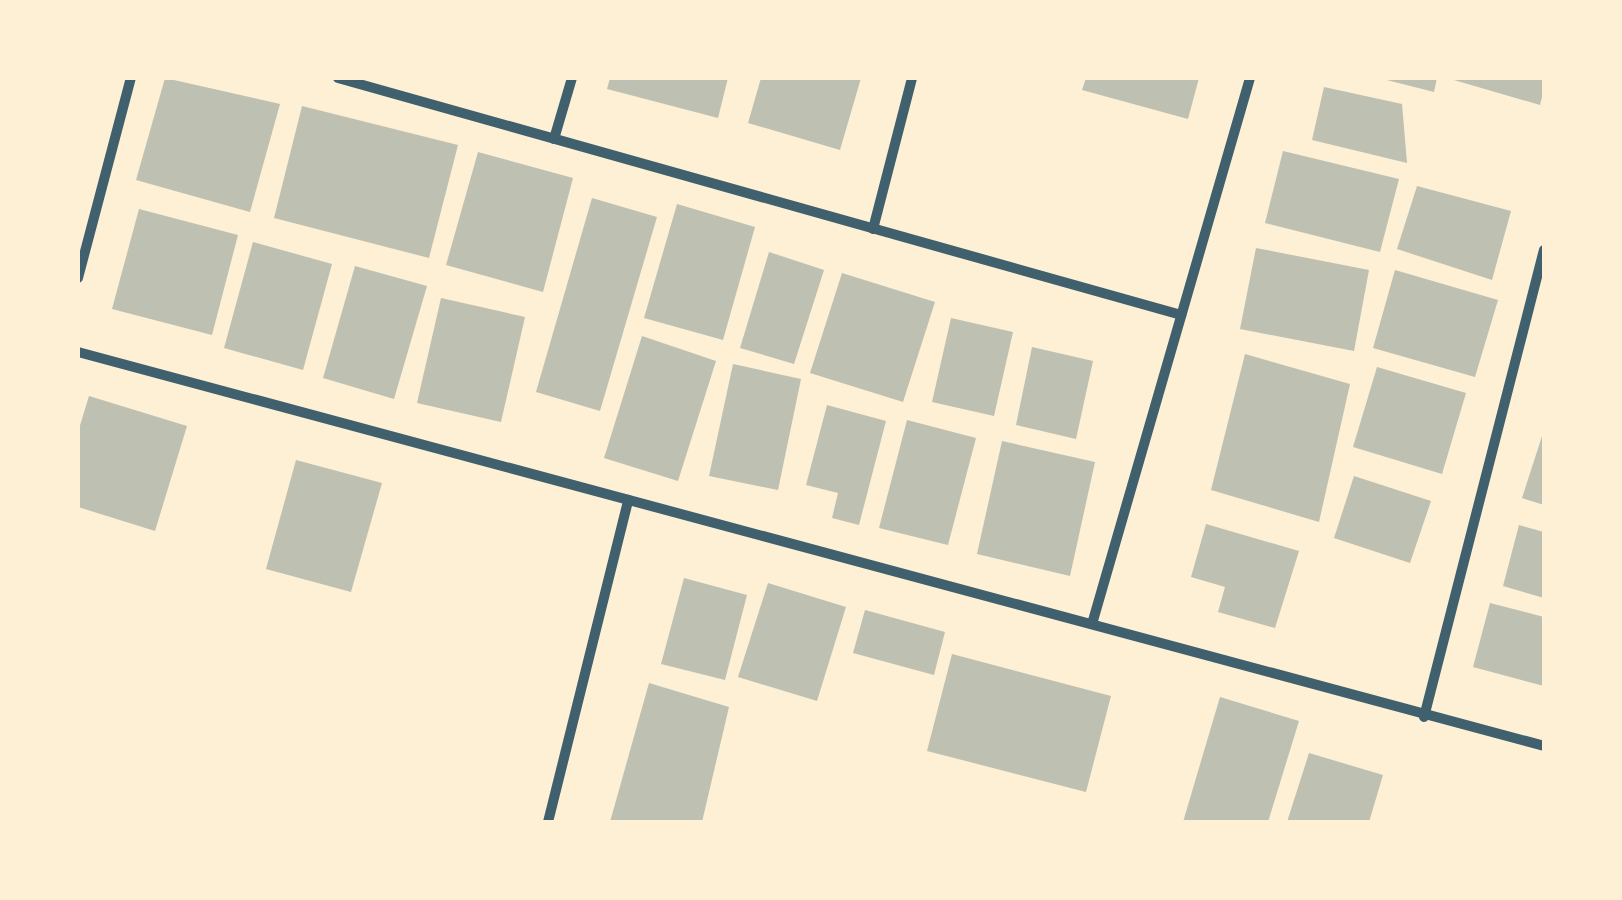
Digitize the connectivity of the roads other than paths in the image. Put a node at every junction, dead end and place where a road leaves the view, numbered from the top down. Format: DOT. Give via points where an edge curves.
graph roads {
  1 [pos="131,78"];
  2 [pos="338,78"];
  3 [pos="572,78"];
  4 [pos="912,78"];
  5 [pos="1250,78"];
  6 [pos="554,139"];
  7 [pos="873,229"];
  8 [pos="1544,250"];
  9 [pos="78,278"];
  10 [pos="1181,316"];
  11 [pos="78,352"];
  12 [pos="628,500"];
  13 [pos="1092,624"];
  14 [pos="1424,716"];
  15 [pos="1544,746"];
  16 [pos="548,822"];
  1 -- 9 [label="street"];
  2 -- 6 [label="street"];
  3 -- 6 [label="street"];
  4 -- 7 [label="street"];
  5 -- 10 [label="street"];
  6 -- 7 [label="street"];
  7 -- 10 [label="street"];
  8 -- 14 [label="street"];
  10 -- 13 [label="street"];
  11 -- 12 [label="street"];
  12 -- 13 [label="street"];
  12 -- 16 [label="street"];
  13 -- 14 [label="street"];
  14 -- 15 [label="street"];
}
